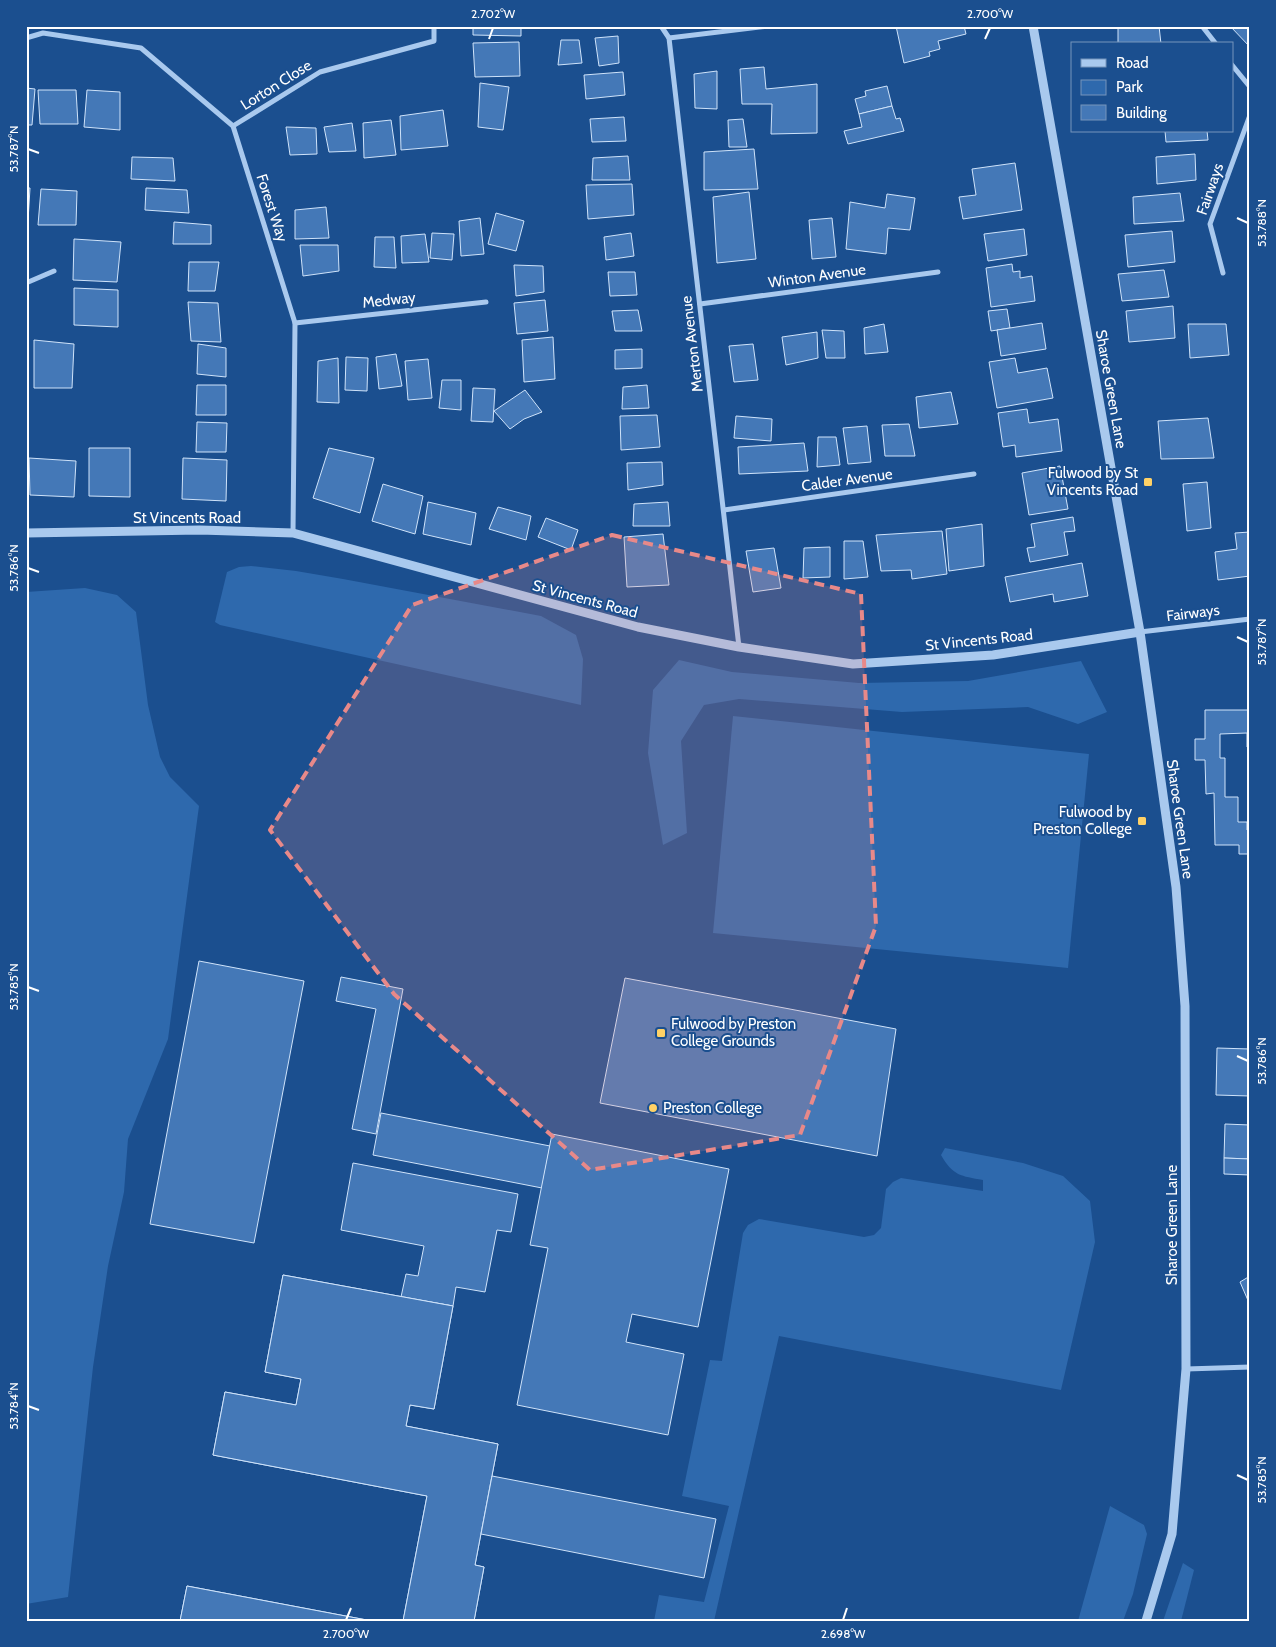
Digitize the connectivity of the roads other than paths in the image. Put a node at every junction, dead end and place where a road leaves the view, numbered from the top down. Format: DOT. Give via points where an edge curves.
graph roads {
  1 [pos="434,26"];
  2 [pos="661,26"];
  3 [pos="769,26"];
  4 [pos="1033,26"];
  5 [pos="1202,26"];
  6 [pos="26,38"];
  7 [pos="669,38"];
  8 [pos="1214,42"];
  9 [pos="1234,67"];
  10 [pos="1250,87"];
  11 [pos="1250,115"];
  12 [pos="233,126"];
  13 [pos="54,272"];
  14 [pos="938,272"];
  15 [pos="1223,273"];
  16 [pos="26,284"];
  17 [pos="486,302"];
  18 [pos="700,304"];
  19 [pos="296,323"];
  20 [pos="974,474"];
  21 [pos="724,510"];
  22 [pos="26,533"];
  23 [pos="293,533"];
  24 [pos="1250,619"];
  25 [pos="1140,632"];
  26 [pos="739,647"];
  27 [pos="1250,1367"];
  28 [pos="1186,1369"];
  29 [pos="1146,1621"];
  1 -- 12 [label="street, Lorton Close" via="434,41 320,72"];
  2 -- 7 [label="street, Merton Avenue"];
  3 -- 7 [label="street"];
  4 -- 25 [label="street, Sharoe Green Lane"];
  5 -- 8 [label="street"];
  6 -- 12 [label="street" via="43,33 141,48"];
  7 -- 18 [label="street, Merton Avenue"];
  9 -- 10 [label="street"];
  11 -- 15 [label="street, Fairways" via="1210,224"];
  12 -- 19 [label="street, Forest Way"];
  13 -- 16 [label="street"];
  14 -- 18 [label="street, Winton Avenue"];
  17 -- 19 [label="street, Medway"];
  18 -- 21 [label="street, Merton Avenue"];
  19 -- 23 [label="street, Forest Way"];
  20 -- 21 [label="street, Calder Avenue"];
  21 -- 26 [label="street, Merton Avenue"];
  22 -- 23 [label="street, St Vincents Road" via="200,530"];
  23 -- 26 [label="street, St Vincents Road" via="638,627"];
  24 -- 25 [label="street, Fairways"];
  25 -- 26 [label="street, St Vincents Road" via="992,655 853,664"];
  25 -- 28 [label="street, Sharoe Green Lane" via="1176,887 1185,1006"];
  27 -- 28 [label="street"];
  28 -- 29 [label="street, Sharoe Green Lane" via="1172,1534"];
}
